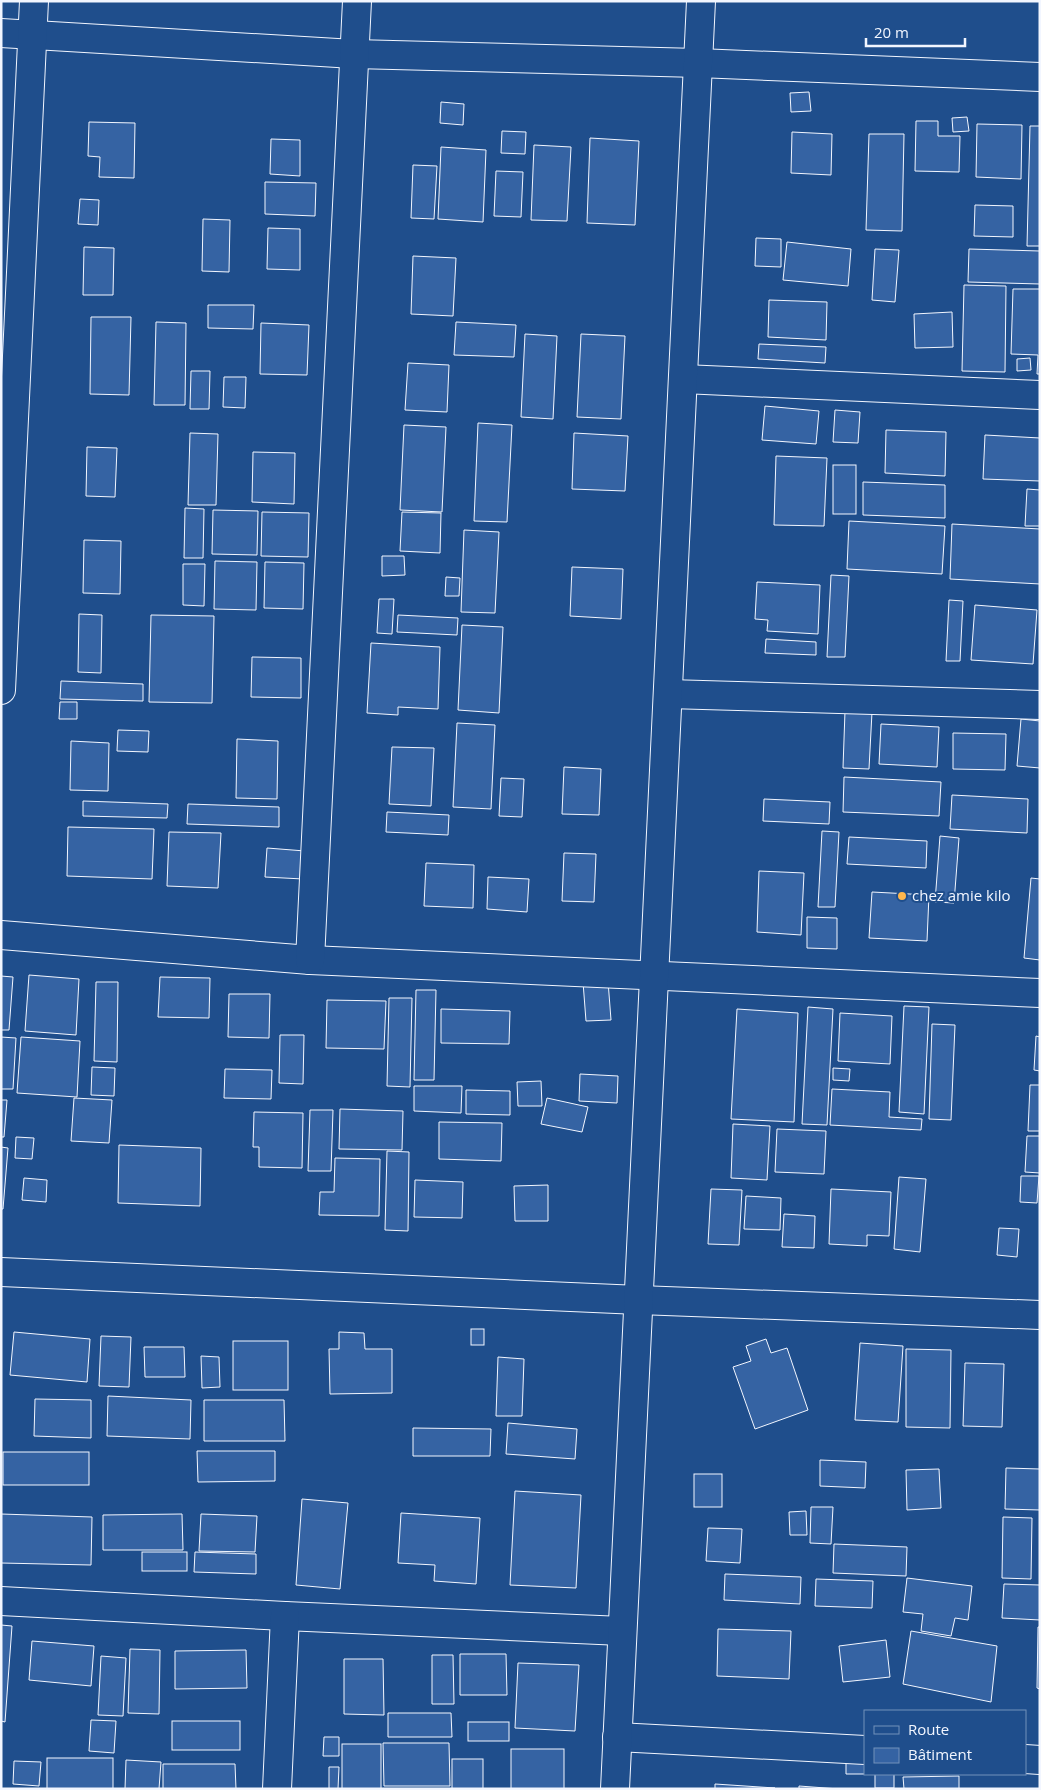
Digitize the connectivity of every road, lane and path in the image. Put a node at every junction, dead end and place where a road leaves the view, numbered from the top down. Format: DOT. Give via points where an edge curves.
graph roads {
  1 [pos="34,1"];
  2 [pos="357,1"];
  3 [pos="701,1"];
  4 [pos="1,33"];
  5 [pos="32,35"];
  6 [pos="354,54"];
  7 [pos="698,63"];
  8 [pos="1040,77"];
  9 [pos="683,379"];
  10 [pos="1040,395"];
  11 [pos="1,690"];
  12 [pos="668,694"];
  13 [pos="1040,705"];
  14 [pos="1,935"];
  15 [pos="310,960"];
  16 [pos="654,976"];
  17 [pos="1040,993"];
  18 [pos="1,1272"];
  19 [pos="639,1300"];
  20 [pos="1040,1315"];
  21 [pos="1,1601"];
  22 [pos="284,1616"];
  23 [pos="622,1631"];
  24 [pos="617,1737"];
  25 [pos="864,1750"];
  26 [pos="1026,1759"];
  27 [pos="1040,1760"];
  28 [pos="277,1789"];
  29 [pos="615,1789"];
  1 -- 5 [label="street"];
  2 -- 6 [label="street"];
  3 -- 7 [label="street"];
  4 -- 5 [label="street"];
  5 -- 6 [label="street"];
  5 -- 11 [label="street"];
  6 -- 7 [label="street"];
  6 -- 15 [label="street"];
  7 -- 8 [label="street"];
  7 -- 9 [label="street"];
  9 -- 10 [label="street"];
  9 -- 12 [label="street"];
  12 -- 13 [label="street"];
  12 -- 16 [label="street"];
  14 -- 15 [label="street"];
  15 -- 16 [label="street"];
  16 -- 17 [label="street"];
  16 -- 19 [label="street"];
  18 -- 19 [label="street"];
  19 -- 20 [label="street"];
  19 -- 23 [label="street"];
  21 -- 22 [label="street"];
  22 -- 23 [label="street"];
  22 -- 28 [label="street"];
  23 -- 24 [label="street"];
  24 -- 25 [label="street"];
  24 -- 29 [label="street"];
  26 -- 27 [label="street"];
}
